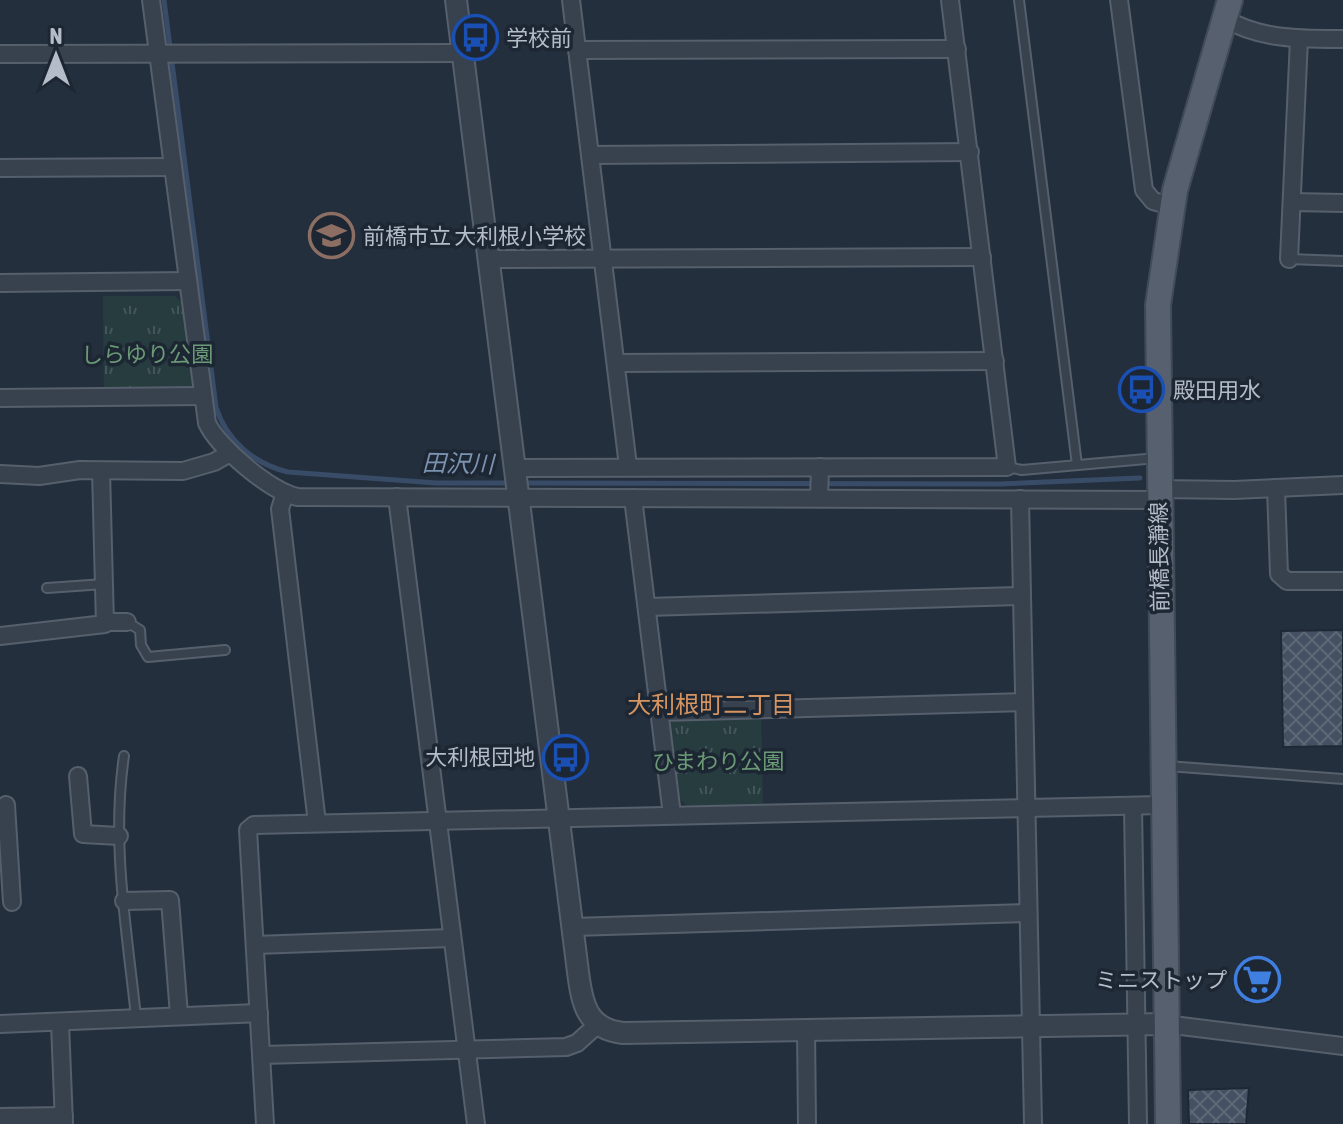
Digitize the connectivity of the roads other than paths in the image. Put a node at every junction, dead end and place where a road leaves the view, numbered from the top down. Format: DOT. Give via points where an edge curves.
graph roads {
  1 [pos="151,0"];
  2 [pos="456,0"];
  3 [pos="571,0"];
  4 [pos="950,0"];
  5 [pos="1019,0"];
  6 [pos="1119,0"];
  7 [pos="1227,9"];
  8 [pos="1299,39"];
  9 [pos="1343,39"];
  10 [pos="957,49"];
  11 [pos="577,50"];
  12 [pos="463,53"];
  13 [pos="0,54"];
  14 [pos="158,54"];
  15 [pos="970,152"];
  16 [pos="590,155"];
  17 [pos="173,167"];
  18 [pos="0,168"];
  19 [pos="1292,202"];
  20 [pos="1343,203"];
  21 [pos="1172,206"];
  22 [pos="602,257"];
  23 [pos="982,257"];
  24 [pos="490,259"];
  25 [pos="1289,259"];
  26 [pos="1343,261"];
  27 [pos="187,281"];
  28 [pos="0,283"];
  29 [pos="995,361"];
  30 [pos="616,363"];
  31 [pos="201,396"];
  32 [pos="0,398"];
  33 [pos="230,453"];
  34 [pos="1158,458"];
  35 [pos="1077,465"];
  36 [pos="628,466"];
  37 [pos="820,467"];
  38 [pos="1007,467"];
  39 [pos="516,468"];
  40 [pos="101,471"];
  41 [pos="0,474"];
  42 [pos="1343,485"];
  43 [pos="1276,488"];
  44 [pos="285,493"];
  45 [pos="1159,494"];
  46 [pos="397,497"];
  47 [pos="519,497"];
  48 [pos="633,498"];
  49 [pos="819,498"];
  50 [pos="1020,499"];
  51 [pos="1343,581"];
  52 [pos="104,584"];
  53 [pos="47,588"];
  54 [pos="1022,596"];
  55 [pos="647,607"];
  56 [pos="106,622"];
  57 [pos="127,622"];
  58 [pos="0,636"];
  59 [pos="225,650"];
  60 [pos="1024,702"];
  61 [pos="660,712"];
  62 [pos="124,756"];
  63 [pos="1162,766"];
  64 [pos="78,776"];
  65 [pos="1343,779"];
  66 [pos="8,805"];
  67 [pos="1162,805"];
  68 [pos="1133,806"];
  69 [pos="1028,808"];
  70 [pos="672,815"];
  71 [pos="559,818"];
  72 [pos="437,821"];
  73 [pos="317,823"];
  74 [pos="119,836"];
  75 [pos="7,891"];
  76 [pos="124,901"];
  77 [pos="1028,913"];
  78 [pos="573,927"];
  79 [pos="451,938"];
  80 [pos="255,945"];
  81 [pos="259,1013"];
  82 [pos="179,1015"];
  83 [pos="136,1018"];
  84 [pos="1136,1022"];
  85 [pos="60,1023"];
  86 [pos="0,1024"];
  87 [pos="1031,1024"];
  88 [pos="1165,1024"];
  89 [pos="597,1025"];
  90 [pos="806,1029"];
  91 [pos="1343,1046"];
  92 [pos="466,1050"];
  93 [pos="261,1055"];
  94 [pos="0,1117"];
  95 [pos="64,1120"];
  96 [pos="265,1124"];
  97 [pos="476,1124"];
  98 [pos="807,1124"];
  99 [pos="1033,1124"];
  100 [pos="1138,1124"];
  101 [pos="1168,1124"];
  1 -- 14 [label="street"];
  2 -- 12 [label="street"];
  3 -- 11 [label="street"];
  4 -- 10 [label="street"];
  5 -- 35 [label="lane"];
  6 -- 21 [label="street" via="1144,190 1153,201"];
  7 -- 8 [label="street" via="1245,31"];
  7 -- 21 [label="main road, 前橋長瀞線"];
  8 -- 9 [label="street"];
  8 -- 19 [label="street"];
  10 -- 11 [label="street"];
  10 -- 15 [label="street"];
  11 -- 16 [label="street"];
  12 -- 14 [label="street"];
  12 -- 24 [label="street"];
  13 -- 14 [label="street"];
  14 -- 17 [label="street"];
  15 -- 16 [label="street"];
  15 -- 23 [label="street"];
  16 -- 22 [label="street"];
  17 -- 18 [label="street"];
  17 -- 27 [label="street"];
  19 -- 20 [label="street"];
  19 -- 25 [label="street"];
  21 -- 34 [label="main road, 前橋長瀞線" via="1158,305"];
  22 -- 23 [label="street"];
  22 -- 24 [label="street"];
  22 -- 30 [label="street"];
  23 -- 29 [label="street"];
  24 -- 39 [label="street"];
  25 -- 26 [label="lane"];
  27 -- 28 [label="street"];
  27 -- 31 [label="street"];
  29 -- 30 [label="street"];
  29 -- 38 [label="street"];
  30 -- 36 [label="street"];
  31 -- 32 [label="street"];
  31 -- 33 [label="street" via="210,430"];
  33 -- 40 [label="street" via="183,471"];
  33 -- 44 [label="street"];
  34 -- 35 [label="lane"];
  34 -- 45 [label="main road, 前橋長瀞線"];
  35 -- 38 [label="lane"];
  36 -- 37 [label="street"];
  36 -- 39 [label="street"];
  37 -- 38 [label="street"];
  37 -- 49 [label="street"];
  39 -- 47 [label="street"];
  40 -- 41 [label="street"];
  40 -- 52 [label="street"];
  42 -- 43 [label="street"];
  43 -- 45 [label="street"];
  43 -- 51 [label="street" via="1279,574 1287,581"];
  44 -- 46 [label="street"];
  44 -- 73 [label="street" via="280,509"];
  45 -- 50 [label="street"];
  45 -- 63 [label="main road, 前橋長瀞線"];
  46 -- 47 [label="street"];
  46 -- 72 [label="street"];
  47 -- 48 [label="street"];
  47 -- 71 [label="street"];
  48 -- 49 [label="street"];
  48 -- 55 [label="street"];
  49 -- 50 [label="street"];
  50 -- 54 [label="street"];
  52 -- 53 [label="lane"];
  52 -- 56 [label="street"];
  54 -- 55 [label="street"];
  54 -- 60 [label="street"];
  55 -- 61 [label="street"];
  56 -- 57 [label="street"];
  56 -- 58 [label="street" via="99,628"];
  57 -- 59 [label="lane" via="140,630 148,657"];
  60 -- 61 [label="street"];
  60 -- 69 [label="street"];
  61 -- 70 [label="street"];
  62 -- 74 [label="lane"];
  63 -- 65 [label="lane"];
  63 -- 67 [label="main road, 前橋長瀞線"];
  64 -- 74 [label="street" via="83,834"];
  66 -- 75 [label="street"];
  67 -- 68 [label="street"];
  67 -- 88 [label="main road, 前橋長瀞線"];
  68 -- 69 [label="street"];
  68 -- 84 [label="street"];
  69 -- 70 [label="street"];
  69 -- 77 [label="street"];
  70 -- 71 [label="street"];
  71 -- 72 [label="street"];
  71 -- 78 [label="street"];
  72 -- 73 [label="street"];
  72 -- 79 [label="street"];
  73 -- 80 [label="street" via="250,826"];
  74 -- 76 [label="lane"];
  76 -- 82 [label="street" via="170,900"];
  76 -- 83 [label="lane"];
  77 -- 78 [label="street"];
  77 -- 87 [label="street"];
  78 -- 89 [label="street" via="581,998"];
  79 -- 80 [label="street"];
  79 -- 92 [label="street"];
  80 -- 81 [label="street"];
  81 -- 82 [label="street"];
  81 -- 93 [label="street"];
  82 -- 83 [label="street"];
  83 -- 85 [label="street"];
  84 -- 87 [label="street"];
  84 -- 88 [label="street"];
  84 -- 100 [label="street"];
  85 -- 86 [label="street"];
  85 -- 95 [label="street"];
  87 -- 90 [label="street"];
  87 -- 99 [label="street"];
  88 -- 91 [label="street"];
  88 -- 101 [label="main road, 前橋長瀞線"];
  89 -- 90 [label="street" via="623,1033"];
  89 -- 92 [label="street" via="566,1047"];
  90 -- 98 [label="street"];
  92 -- 93 [label="street"];
  92 -- 97 [label="street"];
  93 -- 96 [label="street"];
  94 -- 95 [label="street"];
}
